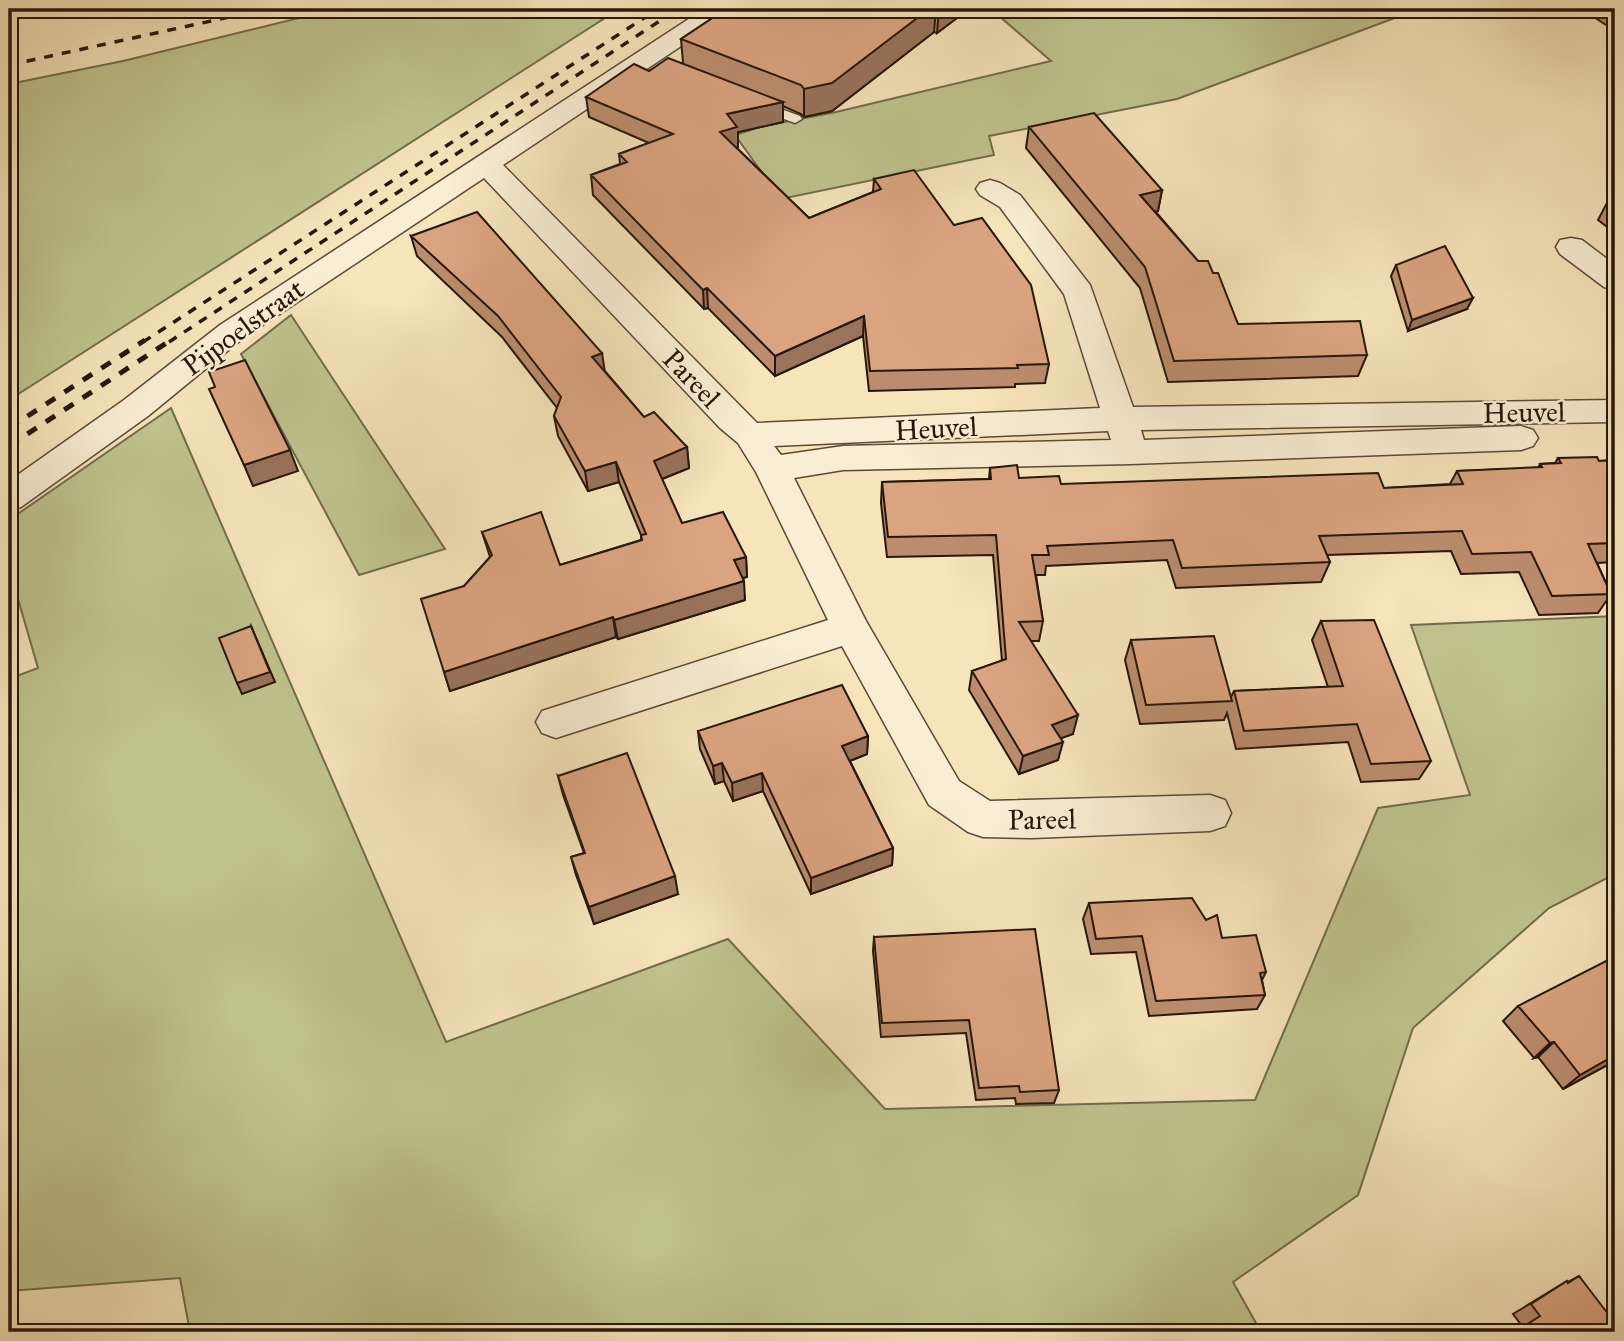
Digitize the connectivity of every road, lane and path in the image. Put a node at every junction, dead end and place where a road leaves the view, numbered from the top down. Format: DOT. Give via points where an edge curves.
graph roads {
  1 [pos="720,9"];
  2 [pos="744,99"];
  3 [pos="795,119"];
  4 [pos="484,165"];
  5 [pos="990,189"];
  6 [pos="1571,247"];
  7 [pos="1615,280"];
  8 [pos="1615,411"];
  9 [pos="1122,419"];
  10 [pos="1439,428"];
  11 [pos="750,435"];
  12 [pos="1615,435"];
  13 [pos="1130,452"];
  14 [pos="772,469"];
  15 [pos="9,498"];
  16 [pos="851,628"];
  17 [pos="556,722"];
  18 [pos="1210,813"];
  1 -- 4 [label="street, Pijpoelstraat" via="650,62"];
  2 -- 3 [label="lane"];
  4 -- 11 [label="street, Pareel"];
  4 -- 15 [label="street, Pijpoelstraat" via="230,332 136,408"];
  5 -- 9 [label="street" via="1010,201 1079,292"];
  6 -- 7 [label="street"];
  8 -- 10 [label="street, Heuvel"];
  9 -- 10 [label="street, Heuvel"];
  9 -- 11 [label="street, Heuvel"];
  9 -- 13 [label="street"];
  10 -- 12 [label="street, Heuvel"];
  10 -- 13 [label="street, Heuvel"];
  11 -- 14 [label="street, Pareel"];
  13 -- 14 [label="street, Heuvel" via="843,458"];
  14 -- 16 [label="street, Pareel"];
  16 -- 17 [label="street"];
  16 -- 18 [label="street, Pareel" via="944,793 983,819"];
}
